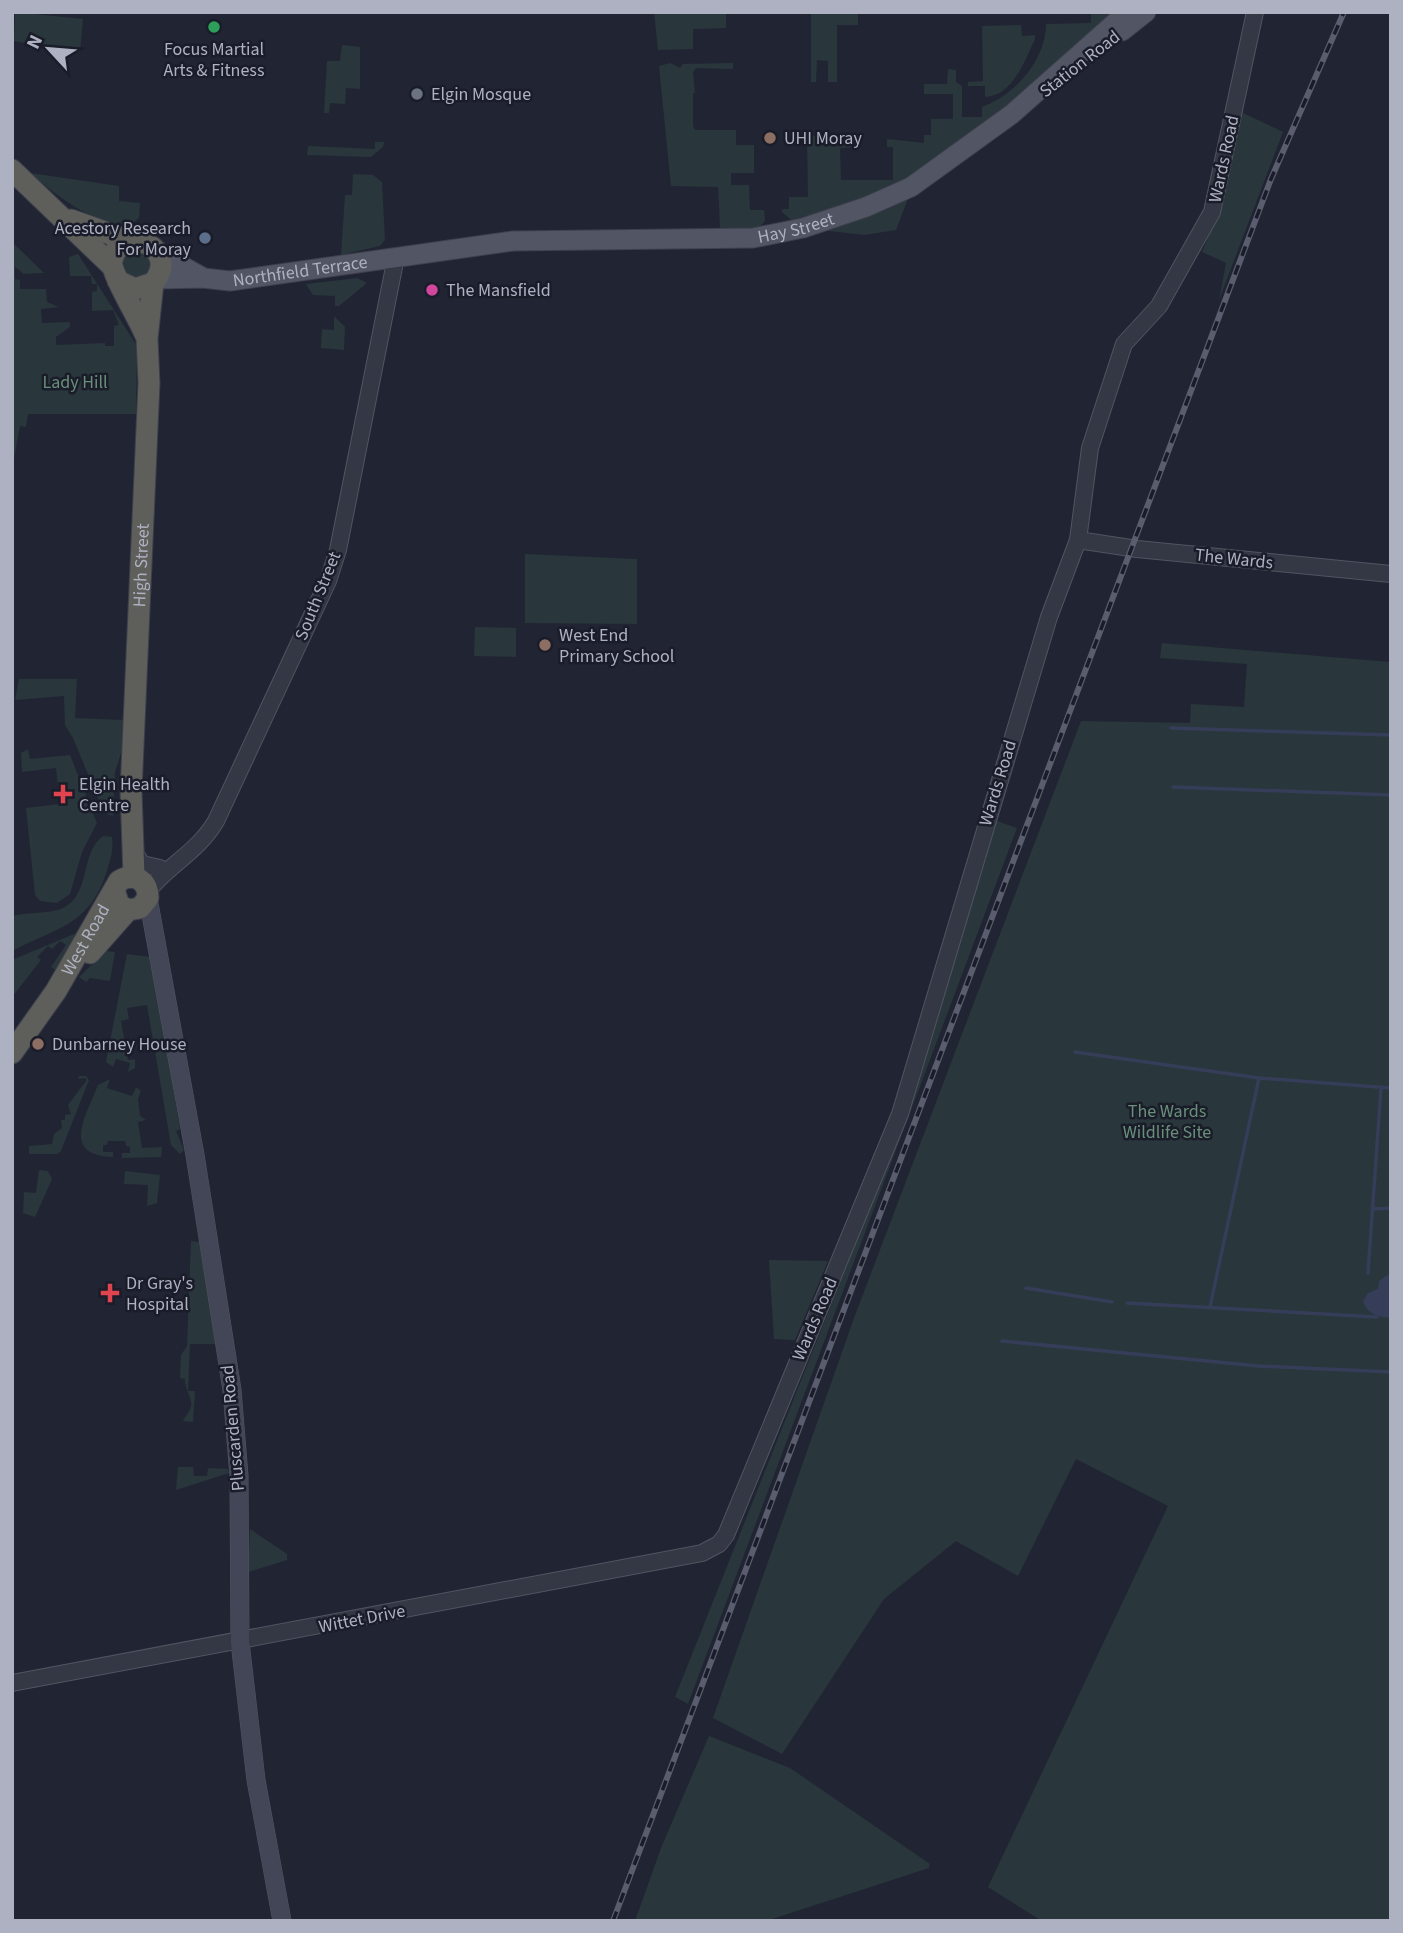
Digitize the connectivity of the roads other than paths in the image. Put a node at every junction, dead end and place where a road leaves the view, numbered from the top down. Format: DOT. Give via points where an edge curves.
graph roads {
  1 [pos="1128,12"];
  2 [pos="1146,12"];
  3 [pos="1255,12"];
  4 [pos="1012,114"];
  5 [pos="12,170"];
  6 [pos="62,217"];
  7 [pos="130,241"];
  8 [pos="157,252"];
  9 [pos="396,257"];
  10 [pos="115,274"];
  11 [pos="203,278"];
  12 [pos="154,281"];
  13 [pos="148,339"];
  14 [pos="1079,540"];
  15 [pos="1391,574"];
  16 [pos="131,791"];
  17 [pos="133,849"];
  18 [pos="177,865"];
  19 [pos="160,868"];
  20 [pos="132,893"];
  21 [pos="12,1053"];
  22 [pos="711,1549"];
  23 [pos="240,1643"];
  24 [pos="12,1683"];
  25 [pos="282,1921"];
  1 -- 4 [label="main road, Hay Street"];
  2 -- 4 [label="main road, Station Road"];
  3 -- 14 [label="street, Wards Road" via="1212,212 1159,306 1124,344 1090,448"];
  4 -- 9 [label="main road, Hay Street" via="904,191 779,234 753,239 513,241"];
  5 -- 6 [label="highway, High Street"];
  6 -- 7 [label="highway"];
  6 -- 10 [label="highway, High Street"];
  7 -- 8 [label="highway" via="143,242"];
  7 -- 10 [label="highway" via="115,253"];
  8 -- 11 [label="main road, Northfield Terrace"];
  8 -- 12 [label="highway" via="160,269"];
  9 -- 11 [label="main road, Northfield Terrace" via="230,281"];
  9 -- 18 [label="street, South Street" via="328,582 216,821"];
  10 -- 12 [label="highway" via="135,289"];
  10 -- 13 [label="highway, High Street"];
  11 -- 12 [label="main road, Northfield Terrace"];
  12 -- 13 [label="highway, High Street"];
  13 -- 16 [label="highway, High Street"];
  14 -- 15 [label="street, The Wards"];
  14 -- 22 [label="street, Wards Road" via="1049,617 900,1114 733,1522"];
  16 -- 17 [label="highway, High Street"];
  16 -- 20 [label="highway, High Street"];
  17 -- 19 [label="street" via="142,864"];
  17 -- 20 [label="highway, High Street"];
  18 -- 19 [label="street"];
  18 -- 20 [label="street, South Street"];
  19 -- 20 [label="street"];
  20 -- 21 [label="highway, West Road"];
  20 -- 23 [label="main road, Pluscarden Road" via="156,938 232,1390 239,1476"];
  22 -- 23 [label="street, Wittet Drive"];
  23 -- 24 [label="street, Wittet Drive"];
  23 -- 25 [label="main road, Pluscarden Road" via="256,1780"];
}
